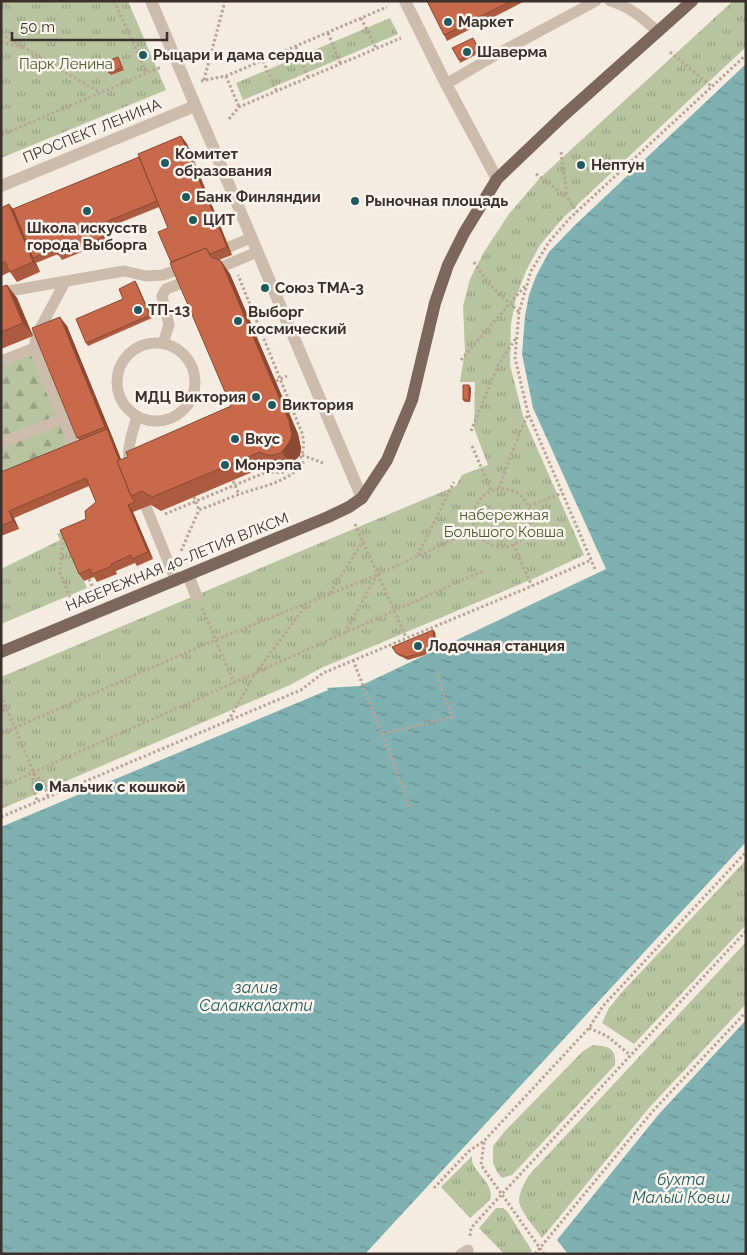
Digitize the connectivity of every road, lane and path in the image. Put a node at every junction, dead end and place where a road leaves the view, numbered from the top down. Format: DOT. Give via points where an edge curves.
graph roads {
  1 [pos="6,1"];
  2 [pos="114,1"];
  3 [pos="151,1"];
  4 [pos="225,1"];
  5 [pos="405,1"];
  6 [pos="596,1"];
  7 [pos="610,1"];
  8 [pos="692,1"];
  9 [pos="1,3"];
  10 [pos="387,7"];
  11 [pos="362,18"];
  12 [pos="658,32"];
  13 [pos="328,33"];
  14 [pos="1,34"];
  15 [pos="401,38"];
  16 [pos="1,42"];
  17 [pos="296,47"];
  18 [pos="376,48"];
  19 [pos="30,50"];
  20 [pos="670,52"];
  21 [pos="746,55"];
  22 [pos="263,62"];
  23 [pos="340,63"];
  24 [pos="161,67"];
  25 [pos="147,73"];
  26 [pos="226,76"];
  27 [pos="308,78"];
  28 [pos="204,79"];
  29 [pos="711,86"];
  30 [pos="448,88"];
  31 [pos="277,92"];
  32 [pos="100,93"];
  33 [pos="195,106"];
  34 [pos="239,108"];
  35 [pos="229,119"];
  36 [pos="1,135"];
  37 [pos="561,152"];
  38 [pos="536,174"];
  39 [pos="497,179"];
  40 [pos="1,186"];
  41 [pos="567,197"];
  42 [pos="578,212"];
  43 [pos="251,238"];
  44 [pos="229,247"];
  45 [pos="257,252"];
  46 [pos="474,262"];
  47 [pos="219,268"];
  48 [pos="177,270"];
  49 [pos="236,272"];
  50 [pos="66,282"];
  51 [pos="182,283"];
  52 [pos="241,284"];
  53 [pos="527,284"];
  54 [pos="235,286"];
  55 [pos="1,294"];
  56 [pos="510,304"];
  57 [pos="252,309"];
  58 [pos="246,312"];
  59 [pos="519,312"];
  60 [pos="267,327"];
  61 [pos="260,330"];
  62 [pos="516,338"];
  63 [pos="163,343"];
  64 [pos="34,348"];
  65 [pos="460,360"];
  66 [pos="1,361"];
  67 [pos="287,376"];
  68 [pos="278,380"];
  69 [pos="300,407"];
  70 [pos="290,411"];
  71 [pos="528,413"];
  72 [pos="137,416"];
  73 [pos="62,418"];
  74 [pos="471,431"];
  75 [pos="1,443"];
  76 [pos="74,446"];
  77 [pos="472,446"];
  78 [pos="301,455"];
  79 [pos="299,460"];
  80 [pos="322,463"];
  81 [pos="132,473"];
  82 [pos="233,481"];
  83 [pos="454,482"];
  84 [pos="234,486"];
  85 [pos="500,488"];
  86 [pos="491,490"];
  87 [pos="562,492"];
  88 [pos="238,494"];
  89 [pos="194,497"];
  90 [pos="362,498"];
  91 [pos="196,502"];
  92 [pos="174,505"];
  93 [pos="529,506"];
  94 [pos="146,507"];
  95 [pos="177,510"];
  96 [pos="200,510"];
  97 [pos="162,515"];
  98 [pos="355,524"];
  99 [pos="475,529"];
  100 [pos="71,532"];
  101 [pos="363,541"];
  102 [pos="513,544"];
  103 [pos="178,556"];
  104 [pos="418,556"];
  105 [pos="591,560"];
  106 [pos="594,569"];
  107 [pos="486,570"];
  108 [pos="377,575"];
  109 [pos="188,576"];
  110 [pos="89,579"];
  111 [pos="176,581"];
  112 [pos="532,586"];
  113 [pos="94,590"];
  114 [pos="330,594"];
  115 [pos="196,595"];
  116 [pos="71,600"];
  117 [pos="308,603"];
  118 [pos="394,612"];
  119 [pos="344,634"];
  120 [pos="406,637"];
  121 [pos="215,640"];
  122 [pos="1,652"];
  123 [pos="353,660"];
  124 [pos="436,671"];
  125 [pos="256,674"];
  126 [pos="234,684"];
  127 [pos="1,695"];
  128 [pos="6,706"];
  129 [pos="1,716"];
  130 [pos="228,721"];
  131 [pos="16,727"];
  132 [pos="1,734"];
  133 [pos="382,734"];
  134 [pos="34,773"];
  135 [pos="1,787"];
  136 [pos="48,797"];
  137 [pos="38,802"];
  138 [pos="411,810"];
  139 [pos="1,817"];
  140 [pos="746,852"];
  141 [pos="746,931"];
  142 [pos="746,1012"];
  143 [pos="589,1028"];
  144 [pos="630,1055"];
  145 [pos="484,1141"];
  146 [pos="434,1188"];
  147 [pos="502,1195"];
  148 [pos="472,1228"];
  149 [pos="540,1248"];
  150 [pos="535,1254"];
  151 [pos="544,1254"];
  1 -- 9 [label="path"];
  2 -- 25 [label="path"];
  3 -- 33 [label="street"];
  4 -- 28 [label="path"];
  5 -- 30 [label="street"];
  6 -- 30 [label="lane" via="507,49"];
  7 -- 12 [label="lane" via="639,16"];
  8 -- 12 [label="main road"];
  10 -- 11 [label="path"];
  11 -- 13 [label="path"];
  11 -- 18 [label="path"];
  12 -- 39 [label="main road"];
  13 -- 17 [label="path"];
  13 -- 23 [label="path"];
  14 -- 19 [label="path"];
  15 -- 18 [label="path"];
  16 -- 19 [label="path"];
  17 -- 22 [label="path"];
  17 -- 27 [label="path"];
  18 -- 23 [label="path"];
  19 -- 32 [label="path"];
  20 -- 29 [label="path"];
  21 -- 29 [label="path"];
  22 -- 26 [label="path"];
  22 -- 31 [label="path"];
  23 -- 27 [label="path"];
  24 -- 25 [label="path"];
  25 -- 32 [label="path"];
  26 -- 28 [label="path"];
  26 -- 34 [label="path"];
  27 -- 31 [label="path"];
  28 -- 33 [label="path"];
  29 -- 42 [label="path"];
  30 -- 39 [label="street"];
  31 -- 34 [label="path"];
  32 -- 36 [label="path"];
  33 -- 40 [label="street, ПРОСПЕКТ ЛЕНИНА"];
  33 -- 43 [label="street"];
  34 -- 35 [label="path"];
  37 -- 41 [label="path"];
  38 -- 41 [label="path"];
  39 -- 90 [label="main road" via="448,265 435,304 412,400 387,460"];
  41 -- 42 [label="path"];
  42 -- 53 [label="path" via="549,242"];
  43 -- 44 [label="lane"];
  43 -- 45 [label="street"];
  45 -- 47 [label="lane"];
  45 -- 90 [label="street"];
  46 -- 56 [label="path"];
  48 -- 50 [label="lane" via="146,276 124,271"];
  49 -- 52 [label="path"];
  50 -- 55 [label="lane"];
  50 -- 64 [label="lane" via="37,334"];
  51 -- 63 [label="lane" via="166,289 162,296 168,325"];
  52 -- 54 [label="path"];
  52 -- 57 [label="path"];
  53 -- 56 [label="path"];
  53 -- 59 [label="path"];
  56 -- 59 [label="path"];
  56 -- 65 [label="path"];
  57 -- 58 [label="path"];
  57 -- 61 [label="path"];
  59 -- 62 [label="path"];
  60 -- 61 [label="path"];
  61 -- 68 [label="path"];
  62 -- 71 [label="path" via="515,358"];
  62 -- 74 [label="path" via="498,365"];
  63 -- 72 [label="lane" via="148,343 132,351 120,367 117,387 122,402"];
  63 -- 72 [label="lane" via="177,348 187,357 194,372 194,390 187,406 176,416 155,421"];
  64 -- 66 [label="lane"];
  64 -- 73 [label="lane"];
  67 -- 68 [label="path"];
  68 -- 70 [label="path"];
  69 -- 70 [label="path"];
  70 -- 78 [label="path" via="304,441"];
  71 -- 85 [label="path"];
  71 -- 87 [label="path"];
  72 -- 81 [label="lane" via="127,453"];
  73 -- 75 [label="lane"];
  73 -- 76 [label="lane"];
  77 -- 86 [label="path"];
  78 -- 79 [label="path"];
  78 -- 80 [label="path"];
  79 -- 84 [label="path" via="286,472 269,471"];
  79 -- 88 [label="path" via="303,463 296,472"];
  82 -- 84 [label="path"];
  83 -- 104 [label="path"];
  84 -- 88 [label="path"];
  84 -- 91 [label="path"];
  85 -- 86 [label="path"];
  85 -- 93 [label="path" via="512,489"];
  86 -- 99 [label="path" via="476,503 471,515"];
  87 -- 93 [label="path"];
  87 -- 105 [label="path"];
  88 -- 96 [label="path"];
  89 -- 91 [label="path"];
  90 -- 109 [label="main road, НАБЕРЕЖНАЯ 40-ЛЕТИЯ ВЛКСМ" via="328,517"];
  91 -- 95 [label="path"];
  91 -- 96 [label="path"];
  92 -- 95 [label="path"];
  93 -- 102 [label="path" via="532,520 527,533"];
  94 -- 111 [label="lane"];
  95 -- 97 [label="path"];
  96 -- 103 [label="path"];
  98 -- 101 [label="path"];
  99 -- 102 [label="path" via="479,538 496,547"];
  99 -- 104 [label="path"];
  100 -- 116 [label="path" via="63,536 60,573"];
  101 -- 108 [label="path"];
  101 -- 114 [label="path"];
  102 -- 112 [label="path"];
  104 -- 108 [label="path"];
  105 -- 106 [label="path"];
  105 -- 112 [label="path"];
  107 -- 118 [label="path"];
  108 -- 114 [label="path"];
  108 -- 118 [label="path"];
  108 -- 119 [label="path"];
  109 -- 111 [label="main road, НАБЕРЕЖНАЯ 40-ЛЕТИЯ ВЛКСМ"];
  109 -- 115 [label="street"];
  110 -- 113 [label="path"];
  111 -- 122 [label="main road, НАБЕРЕЖНАЯ 40-ЛЕТИЯ ВЛКСМ"];
  112 -- 120 [label="path"];
  114 -- 117 [label="path"];
  115 -- 121 [label="path"];
  117 -- 121 [label="path"];
  117 -- 125 [label="path"];
  118 -- 119 [label="path"];
  118 -- 120 [label="path"];
  119 -- 125 [label="path"];
  120 -- 123 [label="path"];
  121 -- 126 [label="path"];
  121 -- 131 [label="path"];
  123 -- 130 [label="path" via="323,673 301,690"];
  123 -- 133 [label="path"];
  124 -- 133 [label="path" via="452,716"];
  125 -- 126 [label="path"];
  125 -- 130 [label="path"];
  126 -- 134 [label="path"];
  127 -- 128 [label="path"];
  128 -- 129 [label="path"];
  128 -- 131 [label="path"];
  130 -- 136 [label="path"];
  131 -- 132 [label="path"];
  131 -- 134 [label="path"];
  133 -- 138 [label="path"];
  134 -- 135 [label="path"];
  134 -- 136 [label="path" via="45,784"];
  134 -- 137 [label="path" via="32,787"];
  136 -- 137 [label="path"];
  137 -- 139 [label="path"];
  140 -- 143 [label="path" via="603,1006"];
  141 -- 144 [label="path"];
  142 -- 149 [label="path" via="652,1112"];
  143 -- 144 [label="path" via="607,1036"];
  143 -- 145 [label="path"];
  144 -- 147 [label="path"];
  145 -- 146 [label="path" via="468,1151"];
  145 -- 147 [label="path" via="481,1165"];
  147 -- 148 [label="path"];
  147 -- 149 [label="path"];
  149 -- 150 [label="path"];
  149 -- 151 [label="path"];
}
